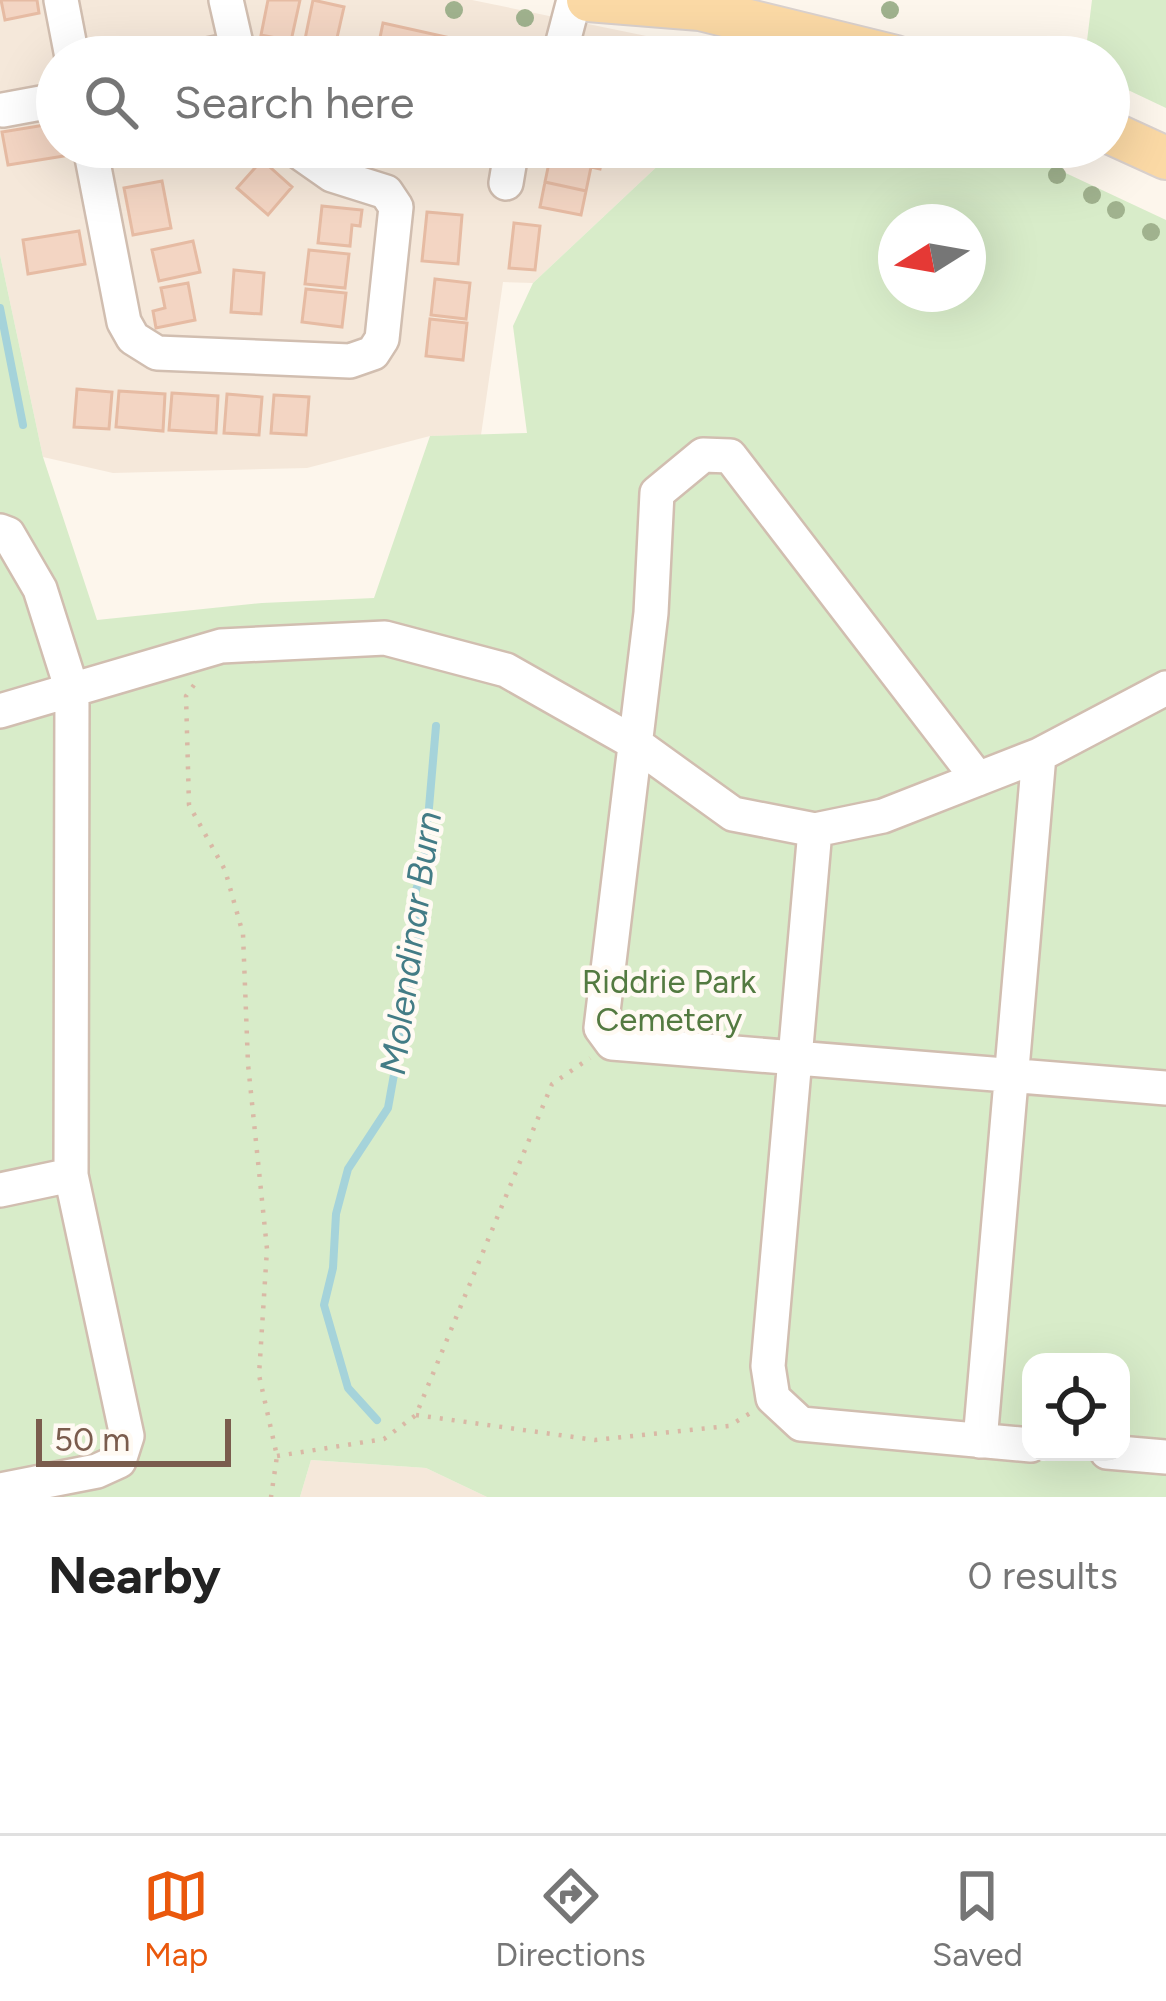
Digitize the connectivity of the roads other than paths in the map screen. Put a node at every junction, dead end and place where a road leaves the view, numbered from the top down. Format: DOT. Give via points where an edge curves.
graph roads {
  1 [pos="226,0"];
  2 [pos="574,0"];
  3 [pos="588,0"];
  4 [pos="701,4"];
  5 [pos="234,36"];
  6 [pos="565,36"];
  7 [pos="819,36"];
  8 [pos="36,104"];
  9 [pos="3,110"];
  10 [pos="1130,142"];
  11 [pos="1166,158"];
  12 [pos="94,168"];
  13 [pos="322,168"];
  14 [pos="508,168"];
  15 [pos="506,183"];
  16 [pos="0,531"];
  17 [pos="1166,688"];
  18 [pos="72,690"];
  19 [pos="0,711"];
  20 [pos="633,742"];
  21 [pos="1039,754"];
  22 [pos="978,779"];
  23 [pos="815,830"];
  24 [pos="795,1057"];
  25 [pos="1013,1076"];
  26 [pos="1166,1088"];
  27 [pos="71,1175"];
  28 [pos="0,1190"];
  29 [pos="980,1441"];
  30 [pos="1022,1444"];
  31 [pos="1130,1454"];
  32 [pos="1166,1457"];
  33 [pos="0,1490"];
  1 -- 5 [label="street"];
  2 -- 6 [label="street"];
  3 -- 4 [label="main road"];
  4 -- 7 [label="main road"];
  8 -- 9 [label="street"];
  10 -- 11 [label="main road"];
  12 -- 13 [label="street" via="124,322 140,344 157,353 358,360 382,339 396,207 386,192"];
  14 -- 15 [label="street"];
  16 -- 18 [label="street" via="40,589"];
  17 -- 21 [label="street"];
  18 -- 19 [label="street"];
  18 -- 20 [label="street" via="221,646 385,638 506,670"];
  18 -- 27 [label="street"];
  20 -- 22 [label="street" via="657,493 703,455 730,456"];
  20 -- 23 [label="street" via="733,814"];
  20 -- 24 [label="street" via="601,1028 612,1042"];
  21 -- 22 [label="street"];
  21 -- 25 [label="street"];
  22 -- 23 [label="street" via="884,816"];
  23 -- 24 [label="street"];
  24 -- 25 [label="street"];
  24 -- 29 [label="street" via="768,1366 773,1398 801,1424"];
  25 -- 26 [label="street"];
  25 -- 29 [label="street"];
  27 -- 28 [label="street"];
  27 -- 33 [label="street" via="127,1436 119,1461 97,1471"];
  29 -- 30 [label="street"];
  31 -- 32 [label="street"];
}
